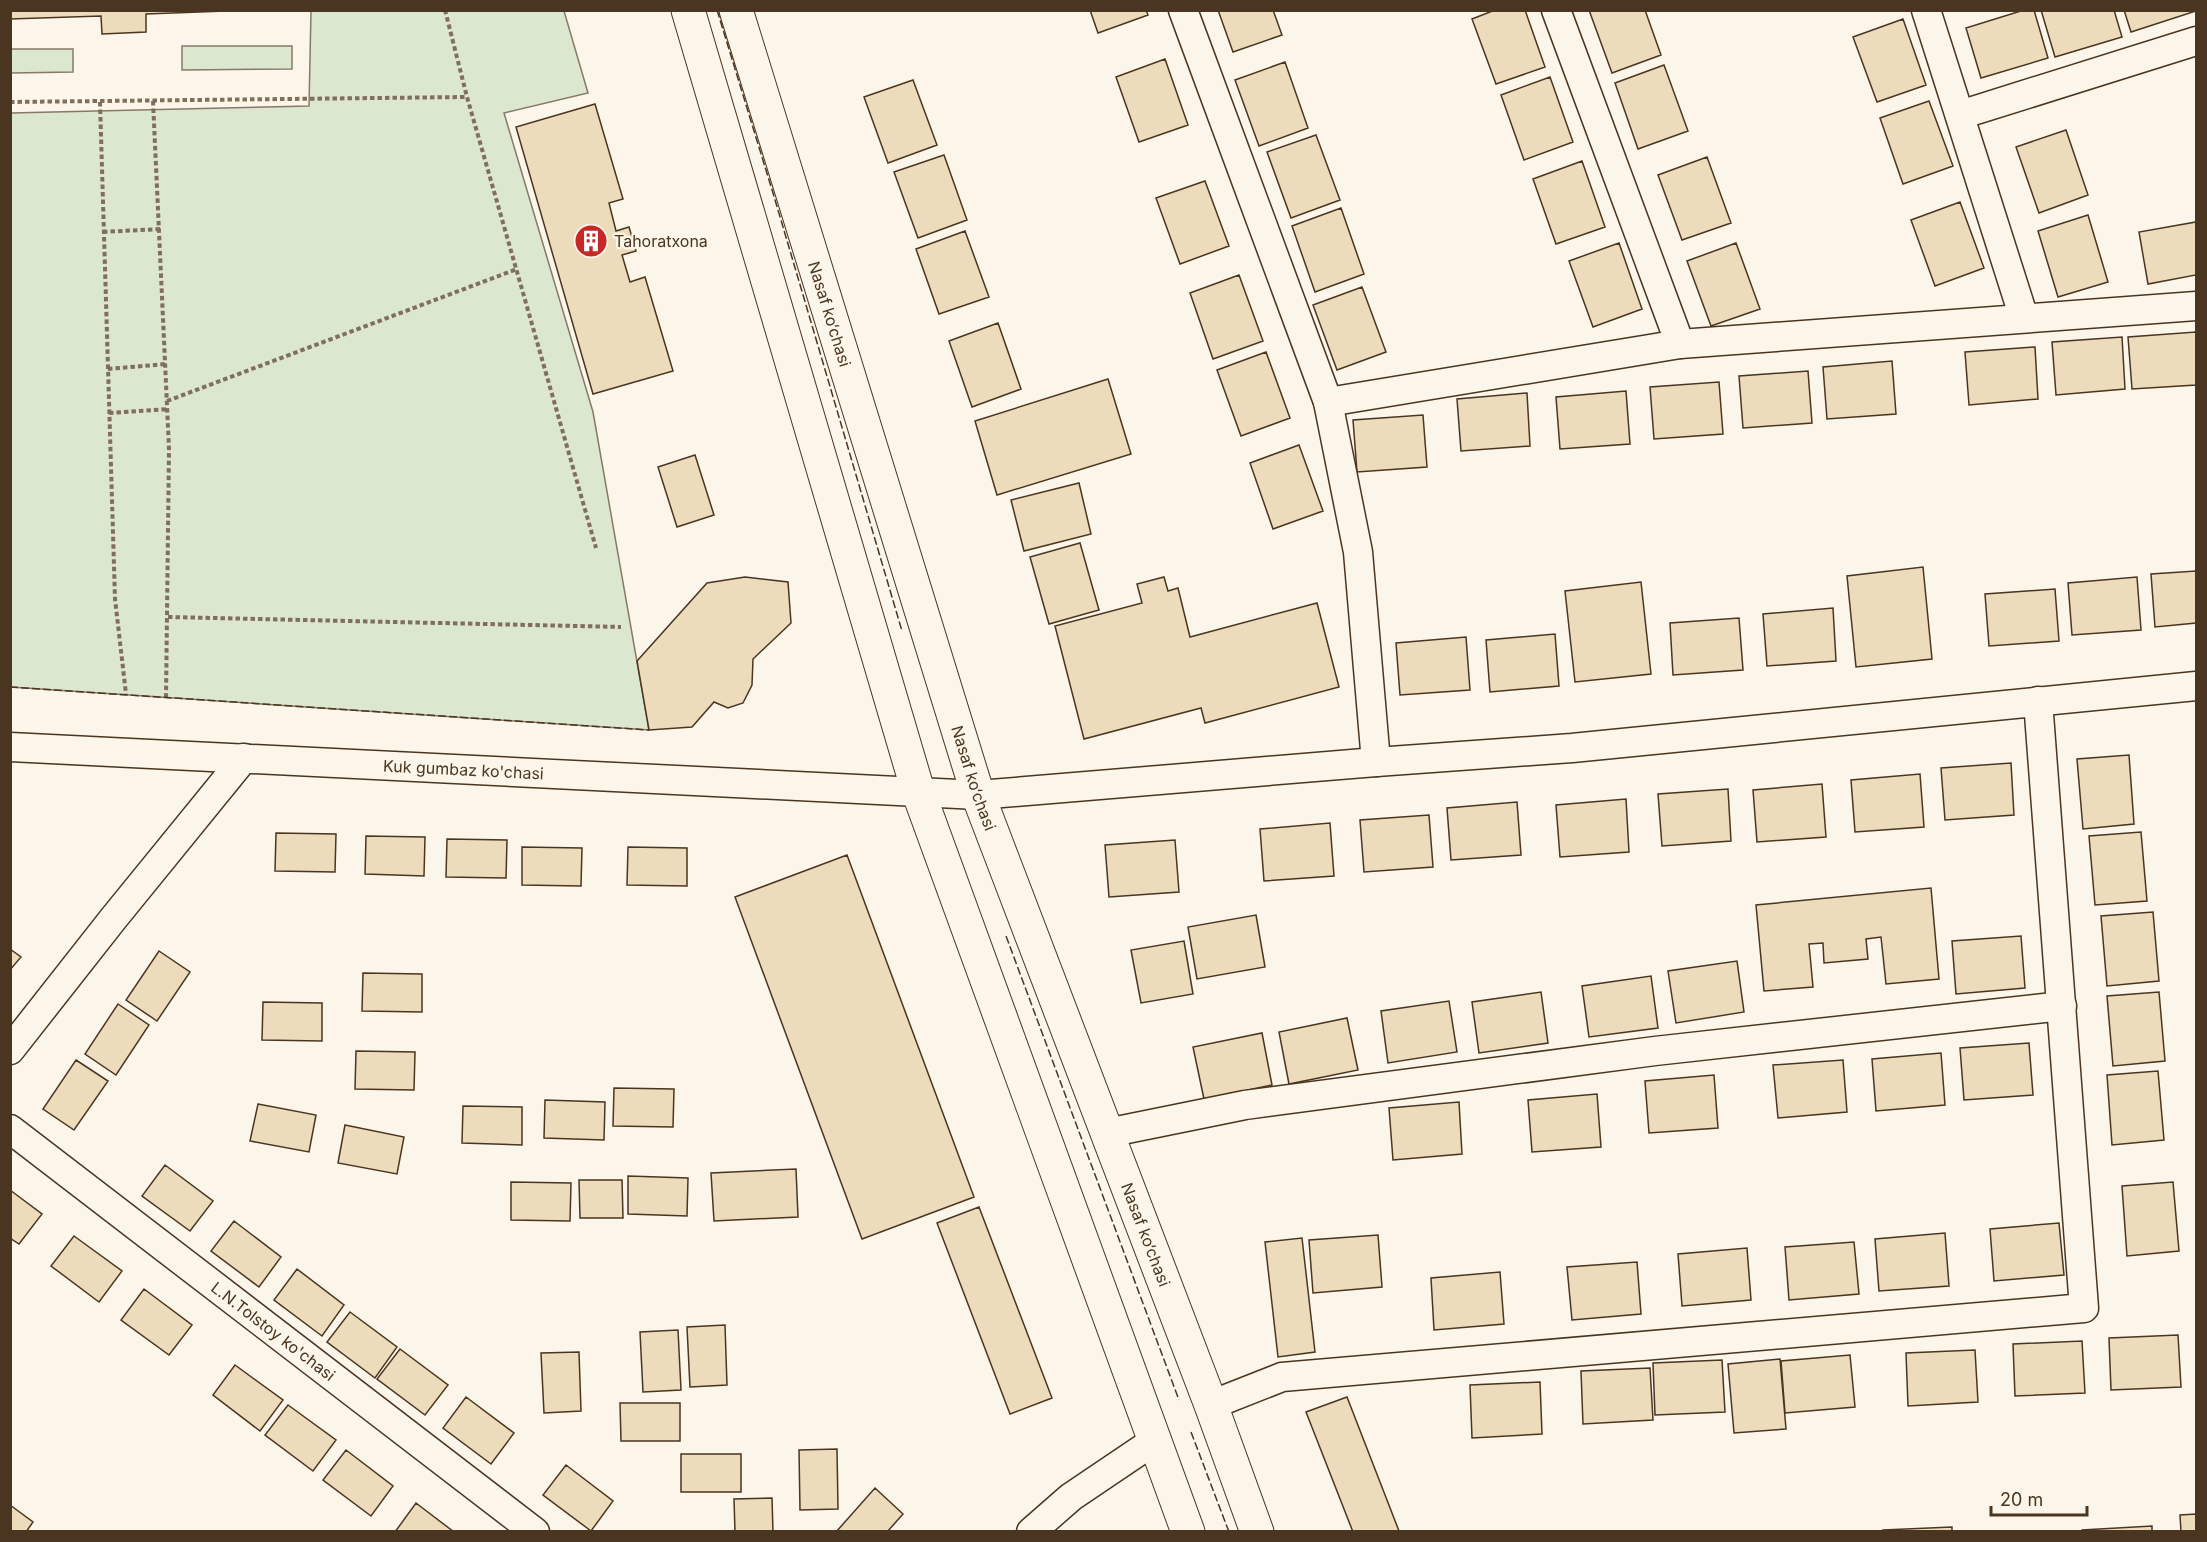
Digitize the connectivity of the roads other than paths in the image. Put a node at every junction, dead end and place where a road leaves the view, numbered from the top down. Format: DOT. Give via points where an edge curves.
graph roads {
  1 [pos="688,10"];
  2 [pos="736,10"];
  3 [pos="1183,10"];
  4 [pos="1556,10"];
  5 [pos="1926,10"];
  6 [pos="2196,41"];
  7 [pos="1960,115"];
  8 [pos="2196,306"];
  9 [pos="2024,318"];
  10 [pos="1680,344"];
  11 [pos="1328,402"];
  12 [pos="2196,686"];
  13 [pos="2038,701"];
  14 [pos="10,747"];
  15 [pos="244,758"];
  16 [pos="1376,762"];
  17 [pos="918,792"];
  18 [pos="978,795"];
  19 [pos="2062,1006"];
  20 [pos="10,1050"];
  21 [pos="10,1129"];
  22 [pos="1107,1132"];
  23 [pos="1211,1405"];
  24 [pos="1154,1441"];
  25 [pos="535,1532"];
  26 [pos="1031,1532"];
  27 [pos="1188,1532"];
  28 [pos="1257,1532"];
  1 -- 17 [label="main road"];
  2 -- 18 [label="main road, Nasaf ko‘chasi"];
  3 -- 11 [label="street"];
  4 -- 10 [label="street"];
  5 -- 7 [label="street"];
  6 -- 7 [label="street"];
  7 -- 9 [label="street"];
  8 -- 9 [label="street"];
  9 -- 10 [label="street"];
  10 -- 11 [label="street"];
  11 -- 16 [label="street" via="1358,552"];
  12 -- 13 [label="street, Kuk gumbaz ko'chasi"];
  13 -- 16 [label="street, Kuk gumbaz ko'chasi" via="1572,748"];
  13 -- 19 [label="street"];
  14 -- 15 [label="street, Kuk gumbaz ko'chasi"];
  15 -- 17 [label="street, Kuk gumbaz ko'chasi"];
  15 -- 20 [label="street"];
  16 -- 18 [label="street, Kuk gumbaz ko'chasi"];
  17 -- 18 [label="street, Kuk gumbaz ko'chasi"];
  17 -- 24 [label="main road"];
  18 -- 22 [label="main road, Nasaf ko‘chasi"];
  19 -- 22 [label="street" via="1655,1051 1338,1092 1245,1105"];
  19 -- 23 [label="street" via="2084,1308 1282,1377"];
  21 -- 25 [label="street, L.N.Tolstoy ko'chasi"];
  22 -- 23 [label="main road, Nasaf ko‘chasi"];
  23 -- 28 [label="main road, Nasaf ko‘chasi"];
  24 -- 26 [label="street" via="1071,1497"];
  24 -- 27 [label="main road"];
}
